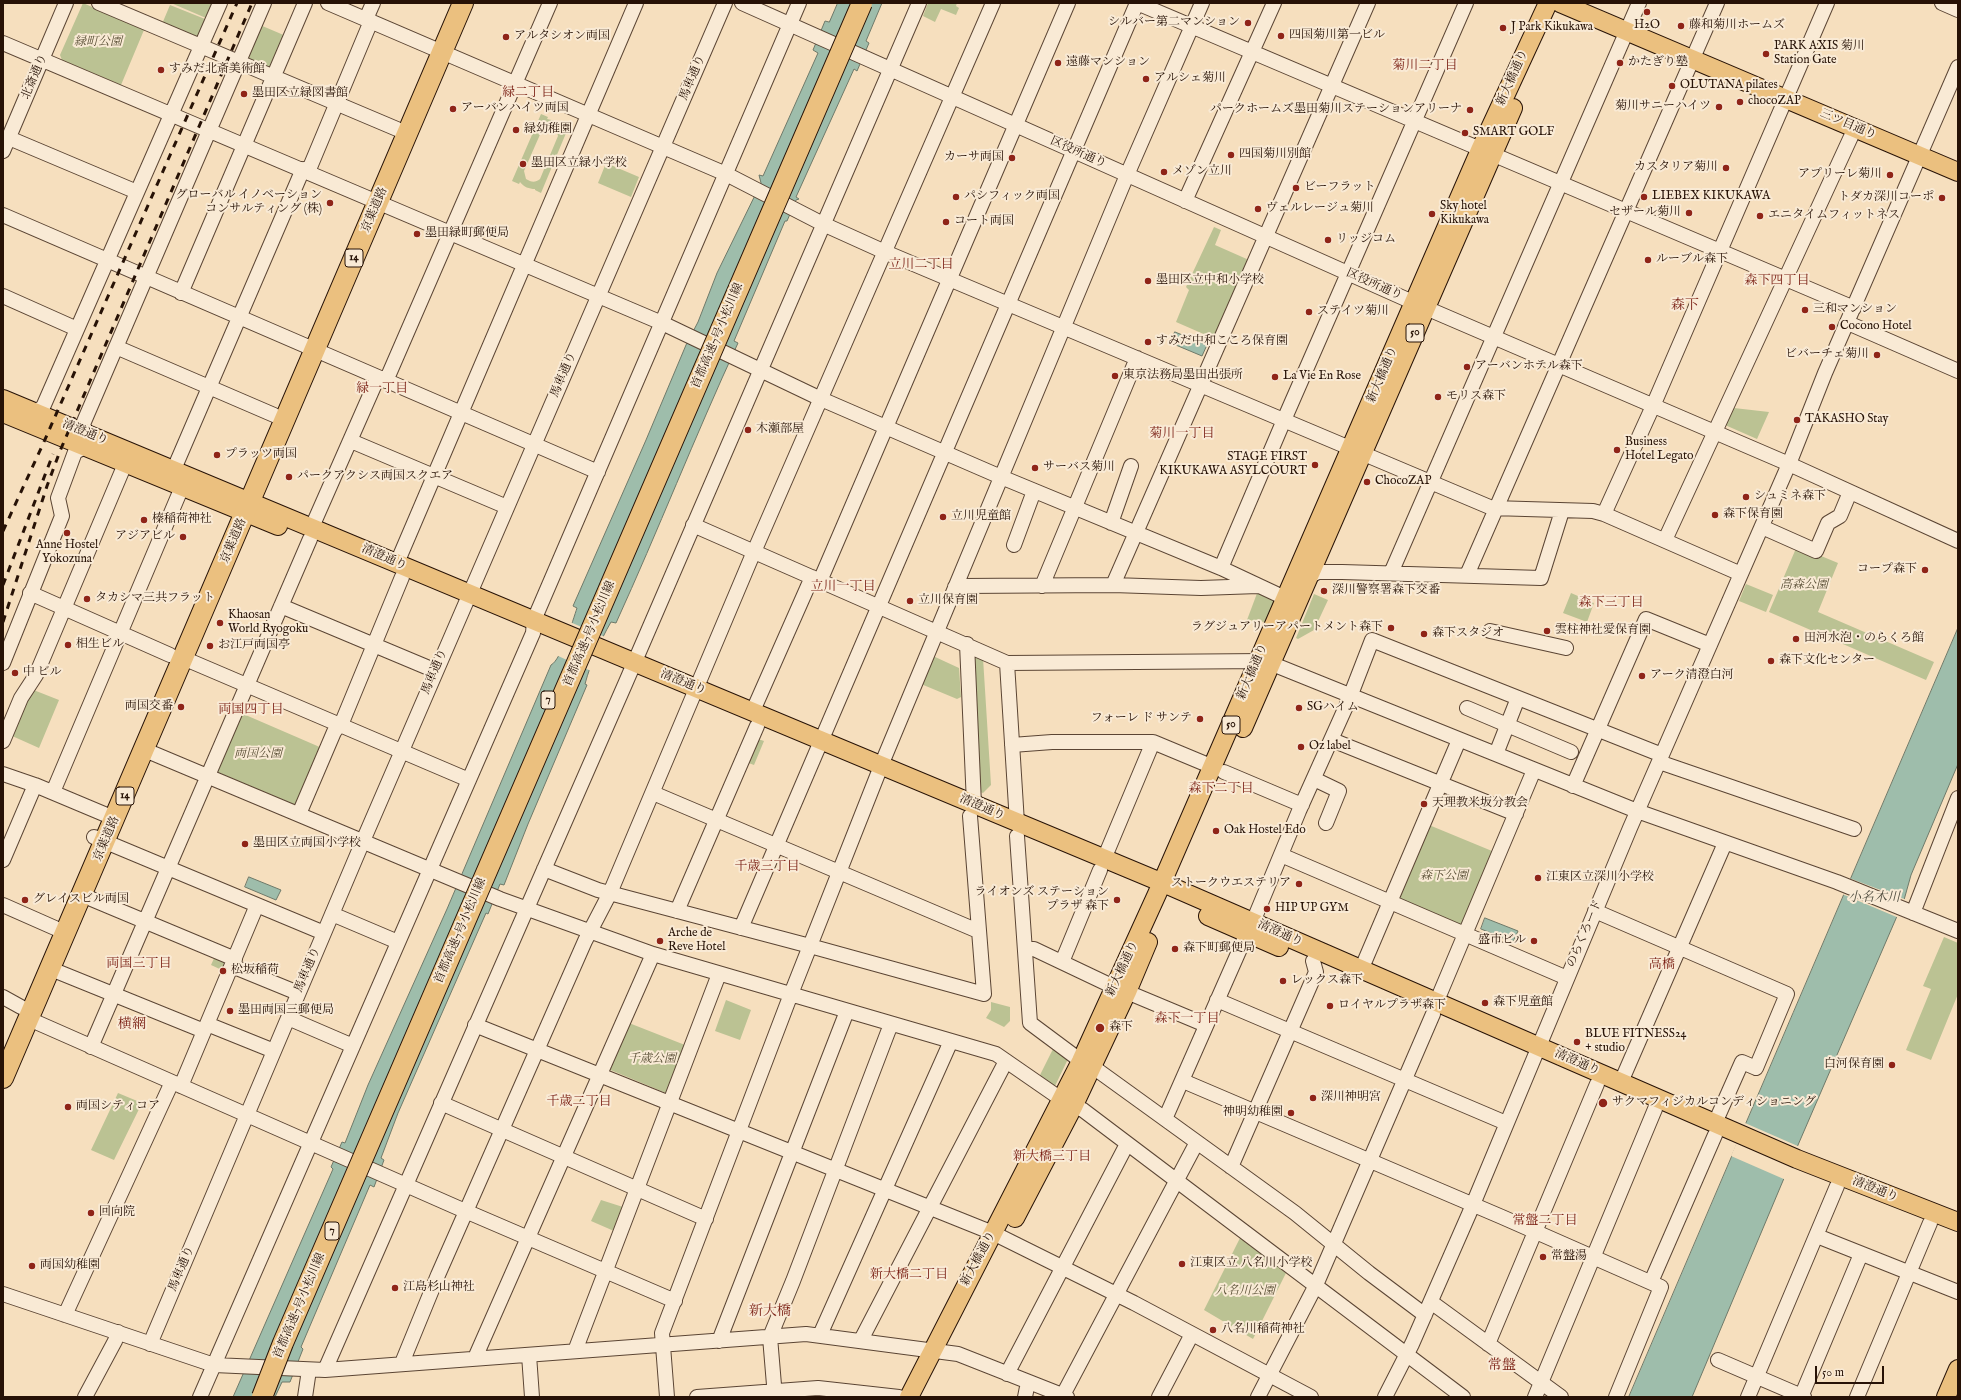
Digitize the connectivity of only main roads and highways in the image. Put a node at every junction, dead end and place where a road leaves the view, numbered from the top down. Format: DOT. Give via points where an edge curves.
graph roads {
  1 [pos="451,3"];
  2 [pos="463,3"];
  3 [pos="849,3"];
  4 [pos="862,3"];
  5 [pos="1548,3"];
  6 [pos="1560,3"];
  7 [pos="437,50"];
  8 [pos="1487,152"];
  9 [pos="1958,172"];
  10 [pos="373,199"];
  11 [pos="309,348"];
  12 [pos="3,399"];
  13 [pos="3,413"];
  14 [pos="85,440"];
  15 [pos="1357,451"];
  16 [pos="243,505"];
  17 [pos="176,657"];
  18 [pos="1264,662"];
  19 [pos="110,816"];
  20 [pos="100,839"];
  21 [pos="1164,890"];
  22 [pos="1250,927"];
  23 [pos="1435,1008"];
  24 [pos="25,1013"];
  25 [pos="3,1047"];
  26 [pos="1536,1052"];
  27 [pos="3,1078"];
  28 [pos="1715,1129"];
  29 [pos="1795,1164"];
  30 [pos="1958,1222"];
  31 [pos="1958,1234"];
  32 [pos="940,1351"];
  33 [pos="1958,1369"];
  34 [pos="249,1397"];
  35 [pos="262,1397"];
  36 [pos="909,1397"];
  37 [pos="923,1397"];
  38 [pos="1946,1397"];
  1 -- 7 [label="highway, 京葉道路 / 14"];
  2 -- 7 [label="highway, 京葉道路 / 14"];
  3 -- 34 [label="highway, 首都高速7号小松川線 / 7"];
  4 -- 35 [label="highway, 首都高速7号小松川線 / 7, bridge"];
  5 -- 8 [label="main road, 新大橋通り / 50"];
  6 -- 8 [label="main road, 新大橋通り / 50"];
  6 -- 9 [label="main road, 三ツ目通り"];
  7 -- 10 [label="highway, 京葉道路 / 14"];
  7 -- 10 [label="highway, 京葉道路 / 14" via="397,129"];
  8 -- 15 [label="main road, 新大橋通り / 50"];
  10 -- 11 [label="highway, 京葉道路 / 14"];
  11 -- 16 [label="highway, 京葉道路 / 14"];
  11 -- 16 [label="highway, 京葉道路 / 14" via="274,415"];
  12 -- 14 [label="main road, 清澄通り" via="35,412"];
  13 -- 14 [label="main road, 清澄通り"];
  14 -- 16 [label="main road, 清澄通り" via="174,470"];
  14 -- 16 [label="main road, 清澄通り" via="125,464 182,487"];
  15 -- 18 [label="main road, 新大橋通り / 50" via="1285,598"];
  15 -- 18 [label="main road, 新大橋通り / 50" via="1310,576"];
  16 -- 17 [label="highway, 京葉道路 / 14"];
  16 -- 21 [label="main road, 清澄通り"];
  17 -- 19 [label="highway, 京葉道路 / 14"];
  17 -- 19 [label="highway, 京葉道路 / 14" via="145,750"];
  18 -- 21 [label="main road, 新大橋通り / 50" via="1219,770"];
  19 -- 20 [label="highway, 京葉道路 / 14"];
  20 -- 24 [label="highway, 京葉道路 / 14" via="55,928"];
  20 -- 24 [label="highway, 京葉道路 / 14" via="82,895 51,969"];
  21 -- 22 [label="main road, 清澄通り"];
  21 -- 32 [label="main road, 新大橋通り / 50" via="1087,1064"];
  22 -- 23 [label="main road, 清澄通り" via="1361,970"];
  22 -- 23 [label="main road, 清澄通り" via="1313,961"];
  23 -- 26 [label="main road, 清澄通り"];
  24 -- 25 [label="highway, 京葉道路 / 14"];
  24 -- 27 [label="highway, 京葉道路 / 14"];
  26 -- 28 [label="main road, 清澄通り" via="1621,1082"];
  26 -- 28 [label="main road, 清澄通り" via="1597,1084 1655,1109"];
  28 -- 29 [label="main road, 清澄通り"];
  29 -- 30 [label="main road, 清澄通り"];
  29 -- 31 [label="main road, 清澄通り" via="1837,1186"];
  32 -- 36 [label="main road, 新大橋通り / 50"];
  32 -- 37 [label="main road, 新大橋通り / 50"];
  33 -- 38 [label="main road"];
}
